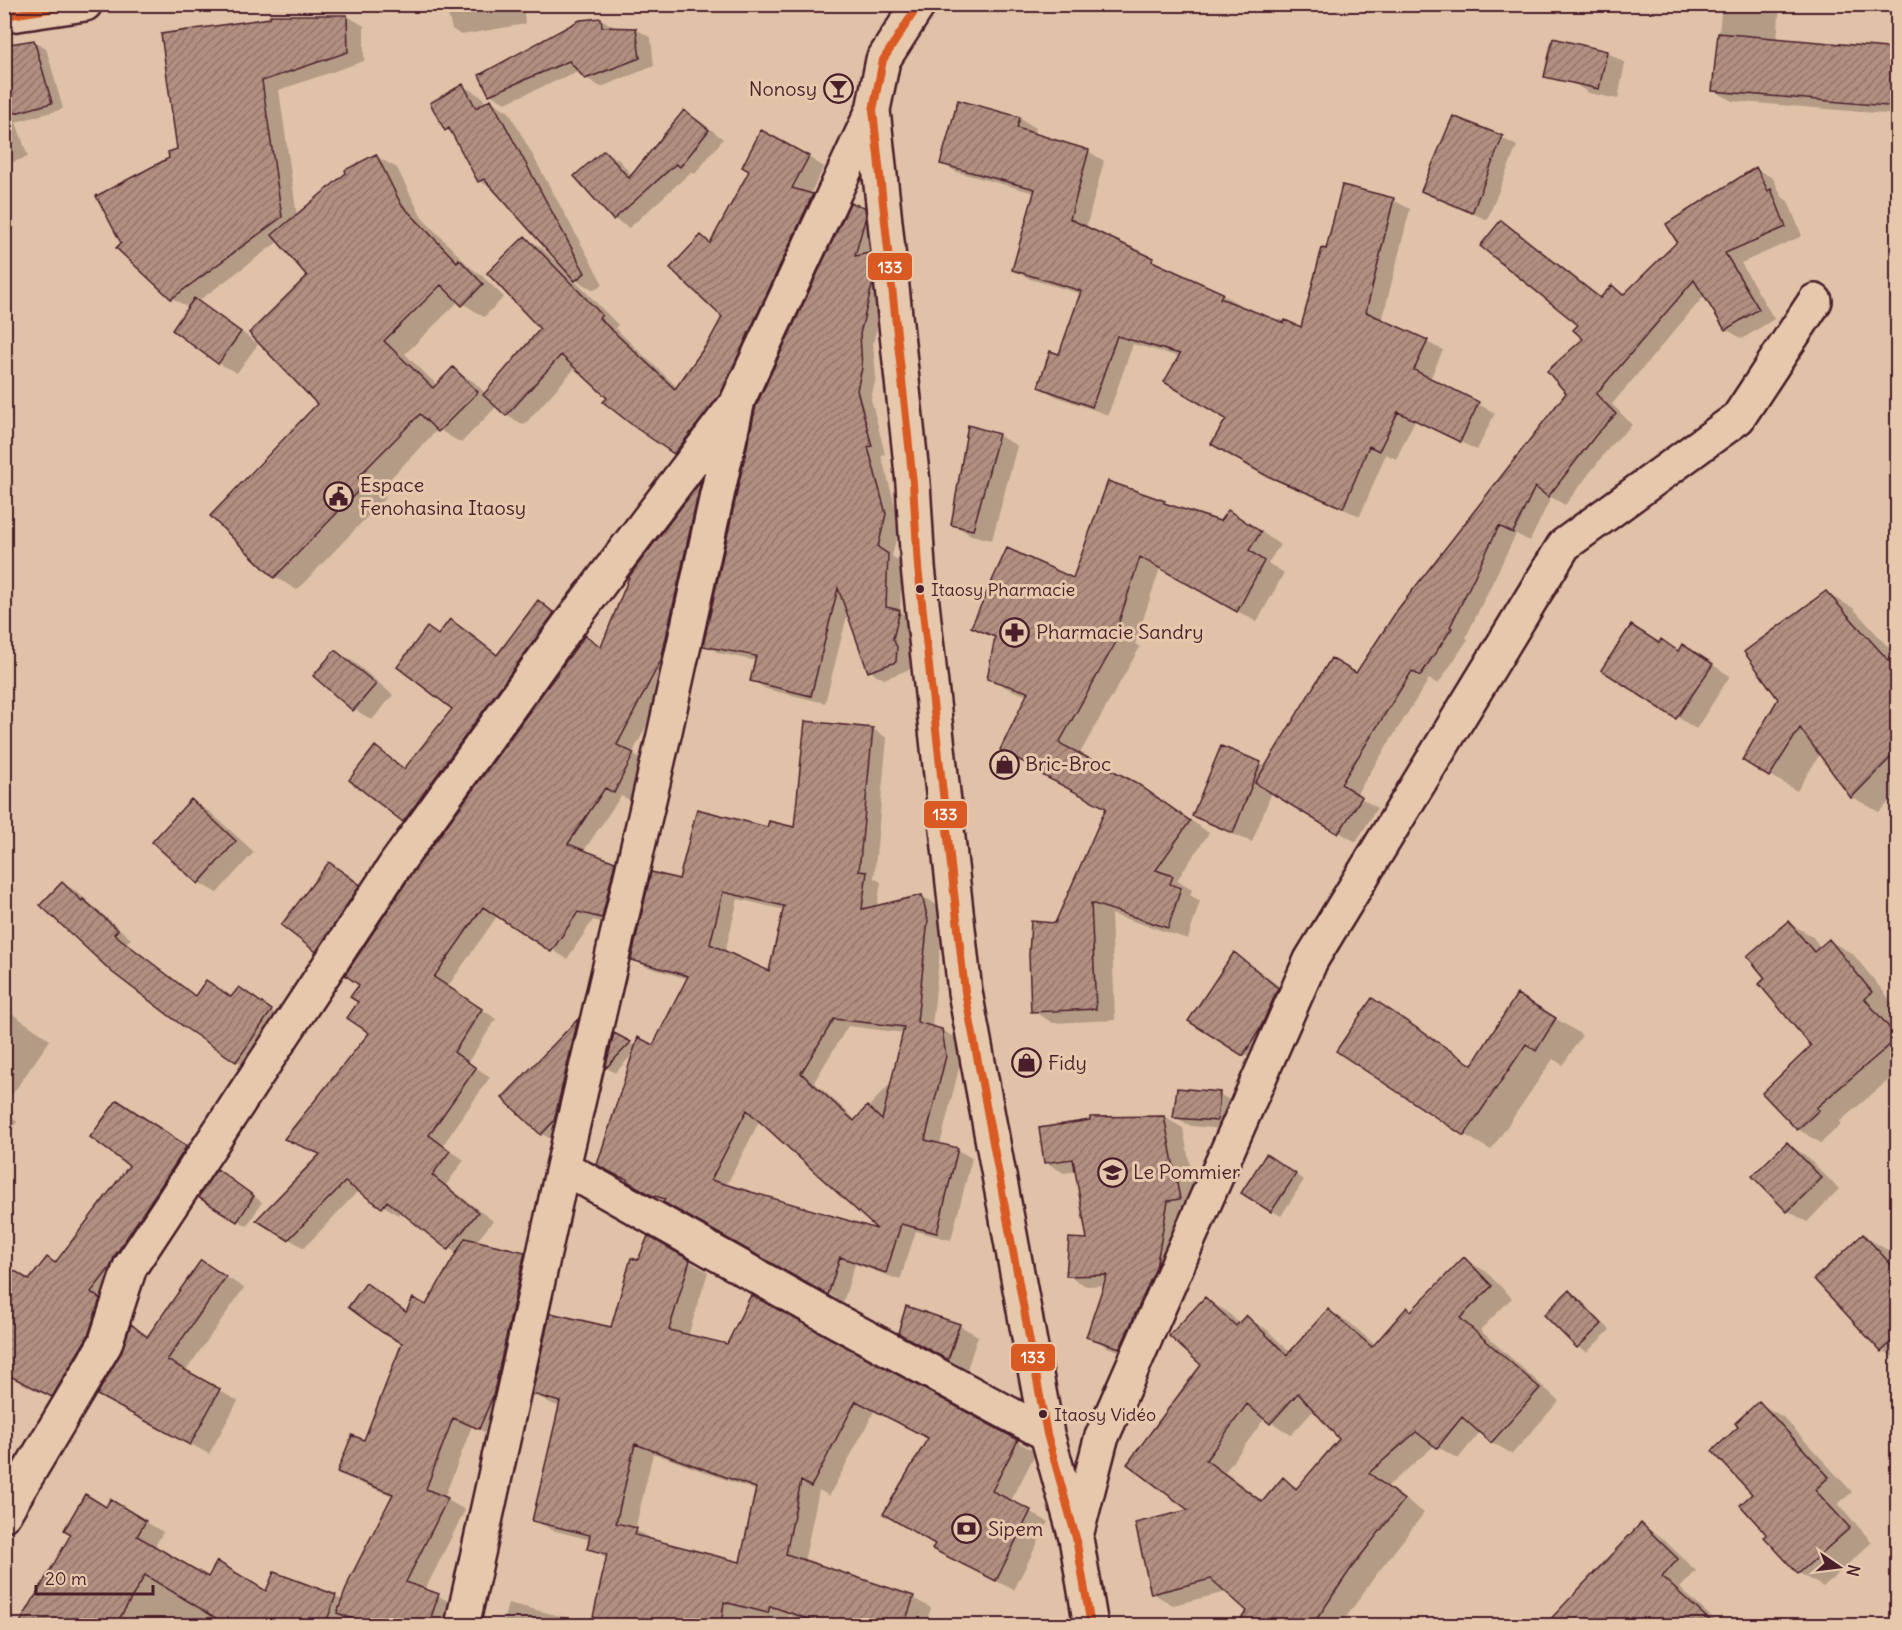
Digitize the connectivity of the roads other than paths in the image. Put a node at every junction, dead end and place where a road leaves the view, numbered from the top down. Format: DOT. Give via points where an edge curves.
graph roads {
  1 [pos="85,4"];
  2 [pos="919,4"];
  3 [pos="4,16"];
  4 [pos="873,110"];
  5 [pos="1815,301"];
  6 [pos="738,400"];
  7 [pos="563,1167"];
  8 [pos="1047,1434"];
  9 [pos="4,1514"];
  10 [pos="1076,1538"];
  11 [pos="462,1626"];
  12 [pos="1091,1626"];
  1 -- 3 [label="street"];
  2 -- 4 [label="street" via="883,60"];
  4 -- 6 [label="street"];
  4 -- 8 [label="street" via="965,992"];
  5 -- 10 [label="street" via="1738,418 1564,545 1311,960 1101,1439"];
  6 -- 7 [label="street"];
  6 -- 9 [label="street" via="396,864 136,1257 105,1344"];
  7 -- 8 [label="street"];
  7 -- 11 [label="street"];
  8 -- 10 [label="street"];
  10 -- 12 [label="street"];
}
